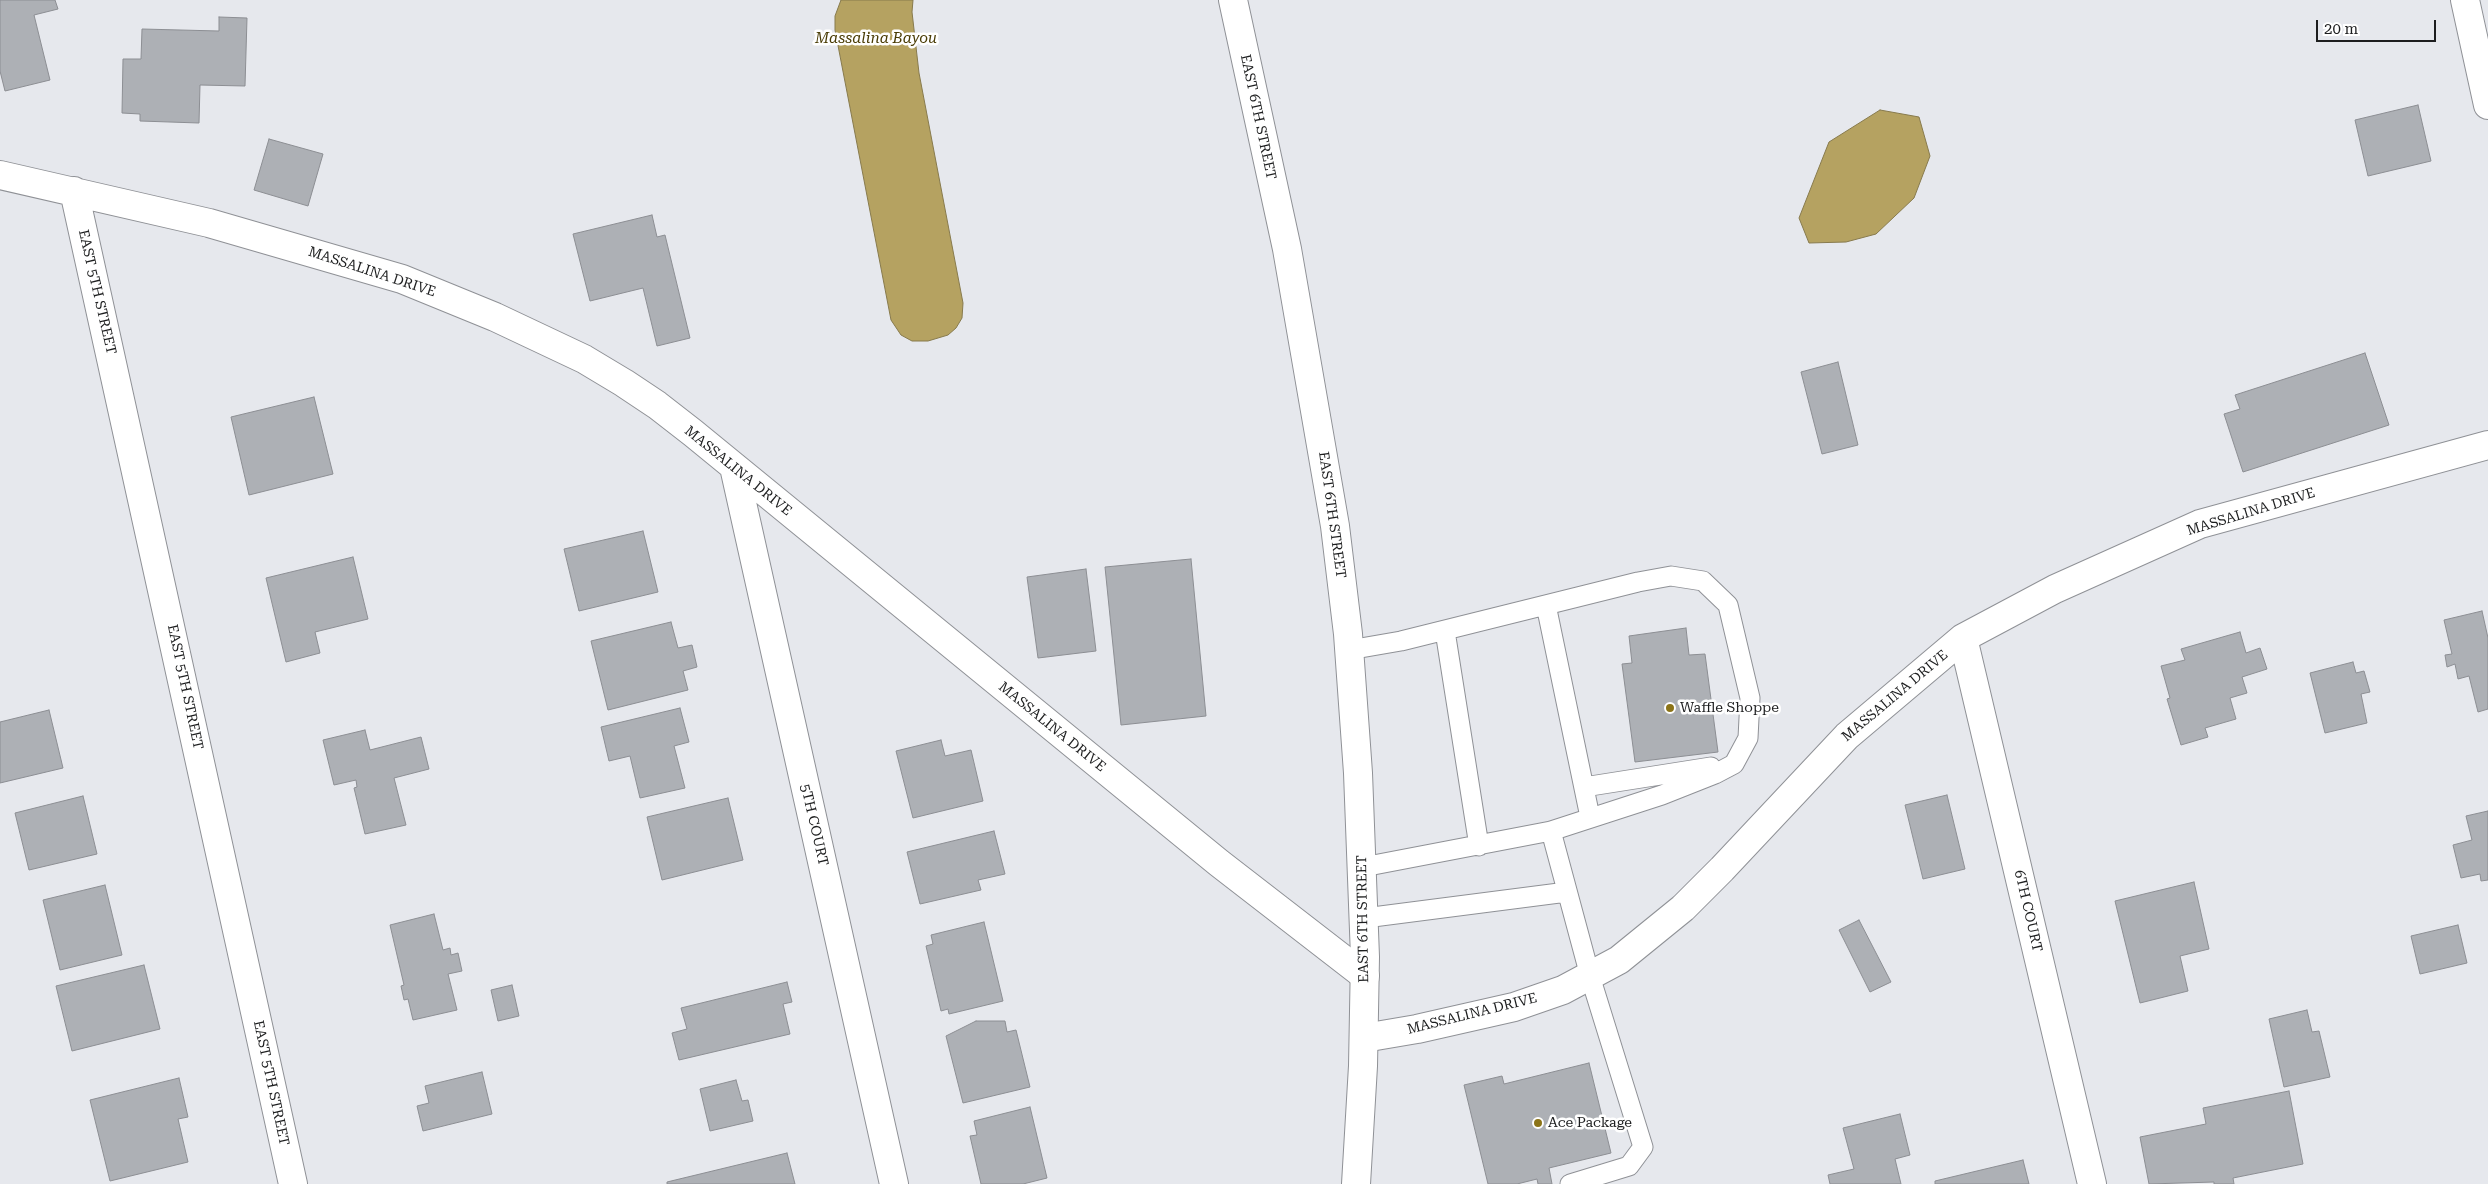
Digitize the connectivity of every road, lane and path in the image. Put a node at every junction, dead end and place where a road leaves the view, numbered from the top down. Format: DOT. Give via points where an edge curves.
graph roads {
  1 [pos="1233,0"];
  2 [pos="2465,0"];
  3 [pos="2488,105"];
  4 [pos="0,175"];
  5 [pos="74,190"];
  6 [pos="2488,445"];
  7 [pos="734,466"];
  8 [pos="1546,605"];
  9 [pos="1445,631"];
  10 [pos="1963,638"];
  11 [pos="1349,650"];
  12 [pos="1734,764"];
  13 [pos="1584,787"];
  14 [pos="1590,817"];
  15 [pos="1551,831"];
  16 [pos="1479,846"];
  17 [pos="1363,867"];
  18 [pos="1567,892"];
  19 [pos="1364,918"];
  20 [pos="1365,976"];
  21 [pos="1590,976"];
  22 [pos="1364,1038"];
  23 [pos="293,1184"];
  24 [pos="894,1184"];
  25 [pos="1356,1184"];
  26 [pos="1570,1184"];
  27 [pos="2092,1184"];
  1 -- 11 [label="street, EAST 6TH STREET" via="1304,341 1335,526"];
  2 -- 3 [label="street"];
  4 -- 5 [label="street, MASSALINA DRIVE"];
  5 -- 7 [label="street, MASSALINA DRIVE" via="366,267 439,293 584,360 624,383"];
  5 -- 23 [label="street, EAST 5TH STREET"];
  6 -- 10 [label="street, MASSALINA DRIVE" via="2200,524 2055,589"];
  7 -- 20 [label="street, MASSALINA DRIVE" via="1162,817"];
  7 -- 24 [label="street, 5TH COURT"];
  8 -- 9 [label="lane"];
  8 -- 12 [label="lane" via="1671,576 1703,581 1728,605 1750,698 1748,738"];
  8 -- 13 [label="lane"];
  9 -- 11 [label="lane"];
  9 -- 16 [label="lane"];
  10 -- 21 [label="street, MASSALINA DRIVE" via="1847,736 1722,870 1682,908 1619,960"];
  10 -- 27 [label="street, 6TH COURT"];
  11 -- 17 [label="street, EAST 6TH STREET"];
  12 -- 13 [label="lane"];
  12 -- 14 [label="lane" via="1662,795"];
  13 -- 14 [label="lane"];
  14 -- 15 [label="lane"];
  15 -- 16 [label="lane"];
  15 -- 18 [label="lane"];
  16 -- 17 [label="lane"];
  17 -- 19 [label="street, EAST 6TH STREET"];
  18 -- 19 [label="lane"];
  18 -- 21 [label="lane"];
  19 -- 20 [label="street, EAST 6TH STREET"];
  20 -- 22 [label="street, EAST 6TH STREET"];
  21 -- 22 [label="street, MASSALINA DRIVE" via="1563,990 1514,1007"];
  21 -- 26 [label="lane" via="1643,1147 1629,1166"];
  22 -- 25 [label="street, EAST 6TH STREET"];
}
